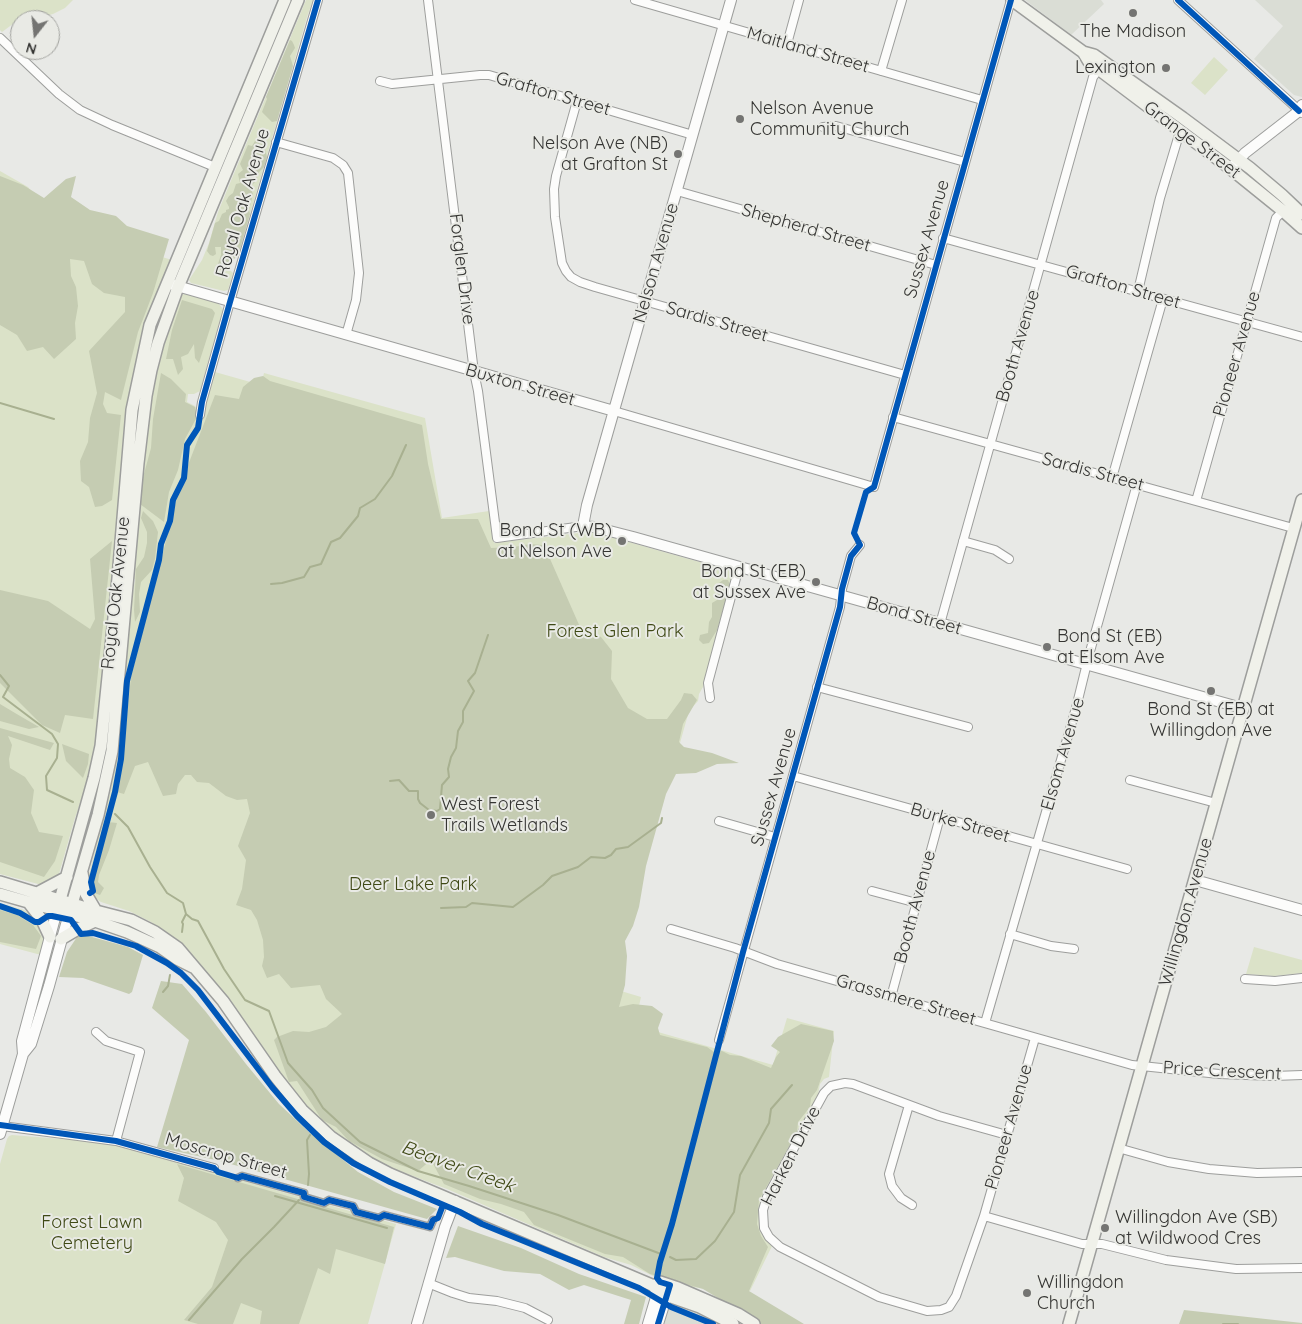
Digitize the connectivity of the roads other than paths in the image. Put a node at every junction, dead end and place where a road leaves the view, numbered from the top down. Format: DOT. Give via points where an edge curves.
graph roads {
  1 [pos="285,0"];
  2 [pos="298,0"];
  3 [pos="318,0"];
  4 [pos="428,0"];
  5 [pos="635,0"];
  6 [pos="731,0"];
  7 [pos="800,0"];
  8 [pos="902,0"];
  9 [pos="1011,0"];
  10 [pos="1178,0"];
  11 [pos="724,26"];
  12 [pos="0,38"];
  13 [pos="788,44"];
  14 [pos="1083,52"];
  15 [pos="1099,69"];
  16 [pos="882,71"];
  17 [pos="438,80"];
  18 [pos="380,81"];
  19 [pos="982,100"];
  20 [pos="577,101"];
  21 [pos="1301,110"];
  22 [pos="824,127"];
  23 [pos="1183,132"];
  24 [pos="693,135"];
  25 [pos="276,142"];
  26 [pos="965,162"];
  27 [pos="1235,164"];
  28 [pos="215,167"];
  29 [pos="677,191"];
  30 [pos="1283,211"];
  31 [pos="1302,214"];
  32 [pos="1302,228"];
  33 [pos="943,238"];
  34 [pos="1041,264"];
  35 [pos="936,265"];
  36 [pos="172,285"];
  37 [pos="1138,291"];
  38 [pos="1163,299"];
  39 [pos="645,301"];
  40 [pos="230,302"];
  41 [pos="1246,322"];
  42 [pos="346,335"];
  43 [pos="1302,337"];
  44 [pos="474,372"];
  45 [pos="905,376"];
  46 [pos="614,411"];
  47 [pos="200,415"];
  48 [pos="893,417"];
  49 [pos="991,444"];
  50 [pos="1112,478"];
  51 [pos="1137,484"];
  52 [pos="874,487"];
  53 [pos="1302,500"];
  54 [pos="1196,501"];
  55 [pos="584,526"];
  56 [pos="1294,528"];
  57 [pos="498,538"];
  58 [pos="963,541"];
  59 [pos="860,544"];
  60 [pos="1010,559"];
  61 [pos="739,567"];
  62 [pos="123,578"];
  63 [pos="841,596"];
  64 [pos="940,624"];
  65 [pos="1087,664"];
  66 [pos="818,687"];
  67 [pos="710,698"];
  68 [pos="1242,708"];
  69 [pos="968,728"];
  70 [pos="793,776"];
  71 [pos="1130,780"];
  72 [pos="1216,803"];
  73 [pos="940,817"];
  74 [pos="719,821"];
  75 [pos="775,837"];
  76 [pos="1037,844"];
  77 [pos="1127,870"];
  78 [pos="82,873"];
  79 [pos="67,877"];
  80 [pos="1195,880"];
  81 [pos="0,882"];
  82 [pos="872,891"];
  83 [pos="37,893"];
  84 [pos="0,894"];
  85 [pos="29,903"];
  86 [pos="917,903"];
  87 [pos="65,907"];
  88 [pos="1302,910"];
  89 [pos="95,916"];
  90 [pos="670,929"];
  91 [pos="1010,934"];
  92 [pos="56,938"];
  93 [pos="1074,949"];
  94 [pos="743,952"];
  95 [pos="1302,978"];
  96 [pos="1245,979"];
  97 [pos="891,997"];
  98 [pos="985,1023"];
  99 [pos="96,1032"];
  100 [pos="1035,1038"];
  101 [pos="719,1040"];
  102 [pos="1142,1066"];
  103 [pos="1302,1074"];
  104 [pos="909,1105"];
  105 [pos="1,1129"];
  106 [pos="1007,1135"];
  107 [pos="116,1141"];
  108 [pos="1118,1148"];
  109 [pos="214,1168"];
  110 [pos="1302,1172"];
  111 [pos="238,1178"];
  112 [pos="455,1201"];
  113 [pos="912,1205"];
  114 [pos="984,1216"];
  115 [pos="433,1220"];
  116 [pos="1092,1244"];
  117 [pos="1302,1268"];
  118 [pos="428,1283"];
  119 [pos="662,1288"];
  120 [pos="548,1320"];
  121 [pos="417,1324"];
  122 [pos="648,1324"];
  123 [pos="658,1324"];
  124 [pos="733,1324"];
  125 [pos="754,1324"];
  126 [pos="1069,1324"];
  1 -- 28 [label="main road, Royal Oak Avenue"];
  2 -- 36 [label="main road, Royal Oak Avenue"];
  3 -- 25 [label="street, Royal Oak Avenue"];
  4 -- 17 [label="street, Forglen Drive"];
  5 -- 11 [label="street, Maitland Street"];
  6 -- 11 [label="street, Nelson Avenue"];
  7 -- 13 [label="street"];
  8 -- 16 [label="street"];
  9 -- 14 [label="main road, Grange Street"];
  9 -- 19 [label="street, Sussex Avenue"];
  10 -- 21 [label="street"];
  11 -- 13 [label="street, Maitland Street"];
  11 -- 24 [label="street, Nelson Avenue"];
  12 -- 28 [label="street" via="80,110"];
  13 -- 16 [label="street, Maitland Street"];
  14 -- 15 [label="main road, Grange Street"];
  14 -- 27 [label="main road, Grange Street" via="1106,63"];
  15 -- 23 [label="main road, Grange Street"];
  15 -- 34 [label="street, Booth Avenue" via="1093,77"];
  16 -- 19 [label="street, Maitland Street"];
  17 -- 18 [label="street, Grafton Street" via="392,84"];
  17 -- 20 [label="street, Grafton Street" via="489,76"];
  17 -- 44 [label="street, Forglen Drive"];
  19 -- 26 [label="street, Sussex Avenue"];
  20 -- 24 [label="street, Grafton Street"];
  20 -- 39 [label="street, Sardis Street" via="554,189 555,217 564,267 568,275 580,282"];
  21 -- 27 [label="street"];
  22 -- 26 [label="street" via="836,126"];
  23 -- 27 [label="main road, Grange Street"];
  23 -- 37 [label="street" via="1178,138 1163,189"];
  24 -- 29 [label="street, Nelson Avenue"];
  25 -- 40 [label="street, Royal Oak Avenue"];
  25 -- 42 [label="street" via="333,158 348,173 360,266 358,290"];
  26 -- 33 [label="street, Sussex Avenue"];
  27 -- 30 [label="main road, Grange Street"];
  27 -- 31 [label="main road, Grange Street" via="1282,195"];
  28 -- 36 [label="main road, Royal Oak Avenue"];
  29 -- 35 [label="street, Shepherd Street"];
  29 -- 39 [label="street, Nelson Avenue"];
  30 -- 32 [label="main road, Grange Street"];
  30 -- 41 [label="street, Pioneer Avenue" via="1276,218"];
  33 -- 34 [label="street, Grafton Street"];
  33 -- 35 [label="street, Sussex Avenue"];
  34 -- 37 [label="street, Grafton Street"];
  34 -- 49 [label="street, Booth Avenue"];
  35 -- 45 [label="street, Sussex Avenue"];
  36 -- 40 [label="street, Buxton Street"];
  36 -- 62 [label="main road, Royal Oak Avenue" via="150,325 132,410 133,463"];
  37 -- 38 [label="street, Grafton Street"];
  38 -- 41 [label="street, Grafton Street"];
  38 -- 50 [label="street"];
  39 -- 45 [label="street, Sardis Street"];
  39 -- 46 [label="street, Nelson Avenue"];
  40 -- 42 [label="street, Buxton Street"];
  40 -- 47 [label="street, Royal Oak Avenue"];
  41 -- 43 [label="street, Grafton Street"];
  41 -- 54 [label="street, Pioneer Avenue"];
  42 -- 44 [label="street, Buxton Street"];
  44 -- 46 [label="street, Buxton Street"];
  44 -- 57 [label="street, Forglen Drive"];
  45 -- 48 [label="street, Sussex Avenue"];
  46 -- 52 [label="street, Buxton Street"];
  46 -- 55 [label="street, Nelson Avenue"];
  48 -- 49 [label="street, Sardis Street"];
  48 -- 52 [label="street, Sussex Avenue"];
  49 -- 50 [label="street, Sardis Street"];
  49 -- 58 [label="street, Booth Avenue"];
  50 -- 51 [label="street, Sardis Street"];
  51 -- 54 [label="street, Sardis Street"];
  51 -- 65 [label="street, Elsom Avenue"];
  53 -- 56 [label="main road, Willingdon Avenue"];
  54 -- 56 [label="street, Sardis Street"];
  55 -- 57 [label="street, Bond Street"];
  55 -- 61 [label="street, Bond Street"];
  56 -- 68 [label="main road, Willingdon Avenue"];
  58 -- 60 [label="street" via="995,550"];
  58 -- 64 [label="street, Booth Avenue"];
  59 -- 63 [label="street, Sussex Avenue" via="851,556"];
  61 -- 63 [label="street, Bond Street"];
  61 -- 67 [label="street" via="708,683"];
  62 -- 78 [label="main road, Royal Oak Avenue" via="112,751"];
  62 -- 79 [label="main road, Royal Oak Avenue" via="111,632 101,746"];
  63 -- 64 [label="street, Bond Street"];
  63 -- 66 [label="street, Sussex Avenue"];
  64 -- 65 [label="street, Bond Street"];
  65 -- 68 [label="street, Bond Street"];
  65 -- 76 [label="street, Elsom Avenue"];
  66 -- 69 [label="street"];
  66 -- 70 [label="street, Sussex Avenue"];
  68 -- 72 [label="main road, Willingdon Avenue"];
  70 -- 73 [label="street, Burke Street"];
  70 -- 75 [label="street, Sussex Avenue"];
  71 -- 72 [label="street"];
  72 -- 80 [label="main road, Willingdon Avenue"];
  73 -- 76 [label="street, Burke Street"];
  73 -- 86 [label="street, Booth Avenue"];
  74 -- 75 [label="street"];
  75 -- 94 [label="street, Sussex Avenue"];
  76 -- 77 [label="street, Burke Street"];
  76 -- 91 [label="street, Elsom Avenue"];
  78 -- 87 [label="main road, Royal Oak Avenue"];
  78 -- 89 [label="main road"];
  79 -- 83 [label="main road"];
  79 -- 87 [label="main road, Royal Oak Avenue"];
  80 -- 88 [label="street"];
  80 -- 102 [label="main road, Willingdon Avenue"];
  81 -- 83 [label="main road"];
  82 -- 86 [label="street"];
  83 -- 87 [label="main road"];
  84 -- 85 [label="main road"];
  85 -- 87 [label="main road"];
  85 -- 92 [label="main road"];
  86 -- 97 [label="street, Booth Avenue"];
  87 -- 89 [label="main road"];
  87 -- 92 [label="street, Royal Oak Avenue"];
  89 -- 92 [label="main road" via="78,929"];
  89 -- 112 [label="main road" via="160,947 194,968 223,1001 289,1095 324,1131 348,1150 390,1174"];
  90 -- 94 [label="street, Grassmere Street"];
  91 -- 93 [label="street"];
  91 -- 98 [label="street, Elsom Avenue"];
  92 -- 105 [label="street, Royal Oak Avenue" via="49,986 31,1044 23,1054"];
  94 -- 97 [label="street, Grassmere Street"];
  94 -- 101 [label="street, Sussex Avenue"];
  95 -- 96 [label="street"];
  97 -- 98 [label="street, Grassmere Street"];
  98 -- 100 [label="street, Grassmere Street"];
  99 -- 107 [label="street" via="106,1041 140,1052"];
  100 -- 102 [label="street, Grassmere Street"];
  100 -- 106 [label="street, Pioneer Avenue"];
  102 -- 103 [label="street, Price Crescent" via="1239,1075"];
  102 -- 108 [label="main road, Willingdon Avenue"];
  104 -- 106 [label="street, Harken Drive"];
  104 -- 113 [label="street" via="889,1174 892,1186 901,1198"];
  104 -- 114 [label="street, Harken Drive" via="848,1083 828,1087 765,1202 763,1219 769,1237 780,1247 879,1297 937,1311 949,1307 955,1300"];
  105 -- 107 [label="street, Moscrop Street"];
  106 -- 114 [label="street, Pioneer Avenue"];
  107 -- 109 [label="street, Moscrop Street"];
  108 -- 110 [label="street" via="1209,1169"];
  108 -- 116 [label="main road, Willingdon Avenue"];
  111 -- 115 [label="street, Moscrop Street" via="242,1176 304,1193 304,1197 324,1203 329,1200 353,1206 356,1212 379,1218 384,1215 430,1228"];
  112 -- 118 [label="street"];
  112 -- 119 [label="main road"];
  114 -- 116 [label="street" via="1082,1244"];
  116 -- 117 [label="street" via="1189,1264 1236,1269"];
  116 -- 126 [label="main road, Willingdon Avenue"];
  118 -- 120 [label="street" via="469,1298 497,1300 525,1308"];
  118 -- 121 [label="street"];
  119 -- 122 [label="street"];
  119 -- 123 [label="street"];
  119 -- 124 [label="main road"];
  119 -- 125 [label="main road" via="714,1302"];
}
